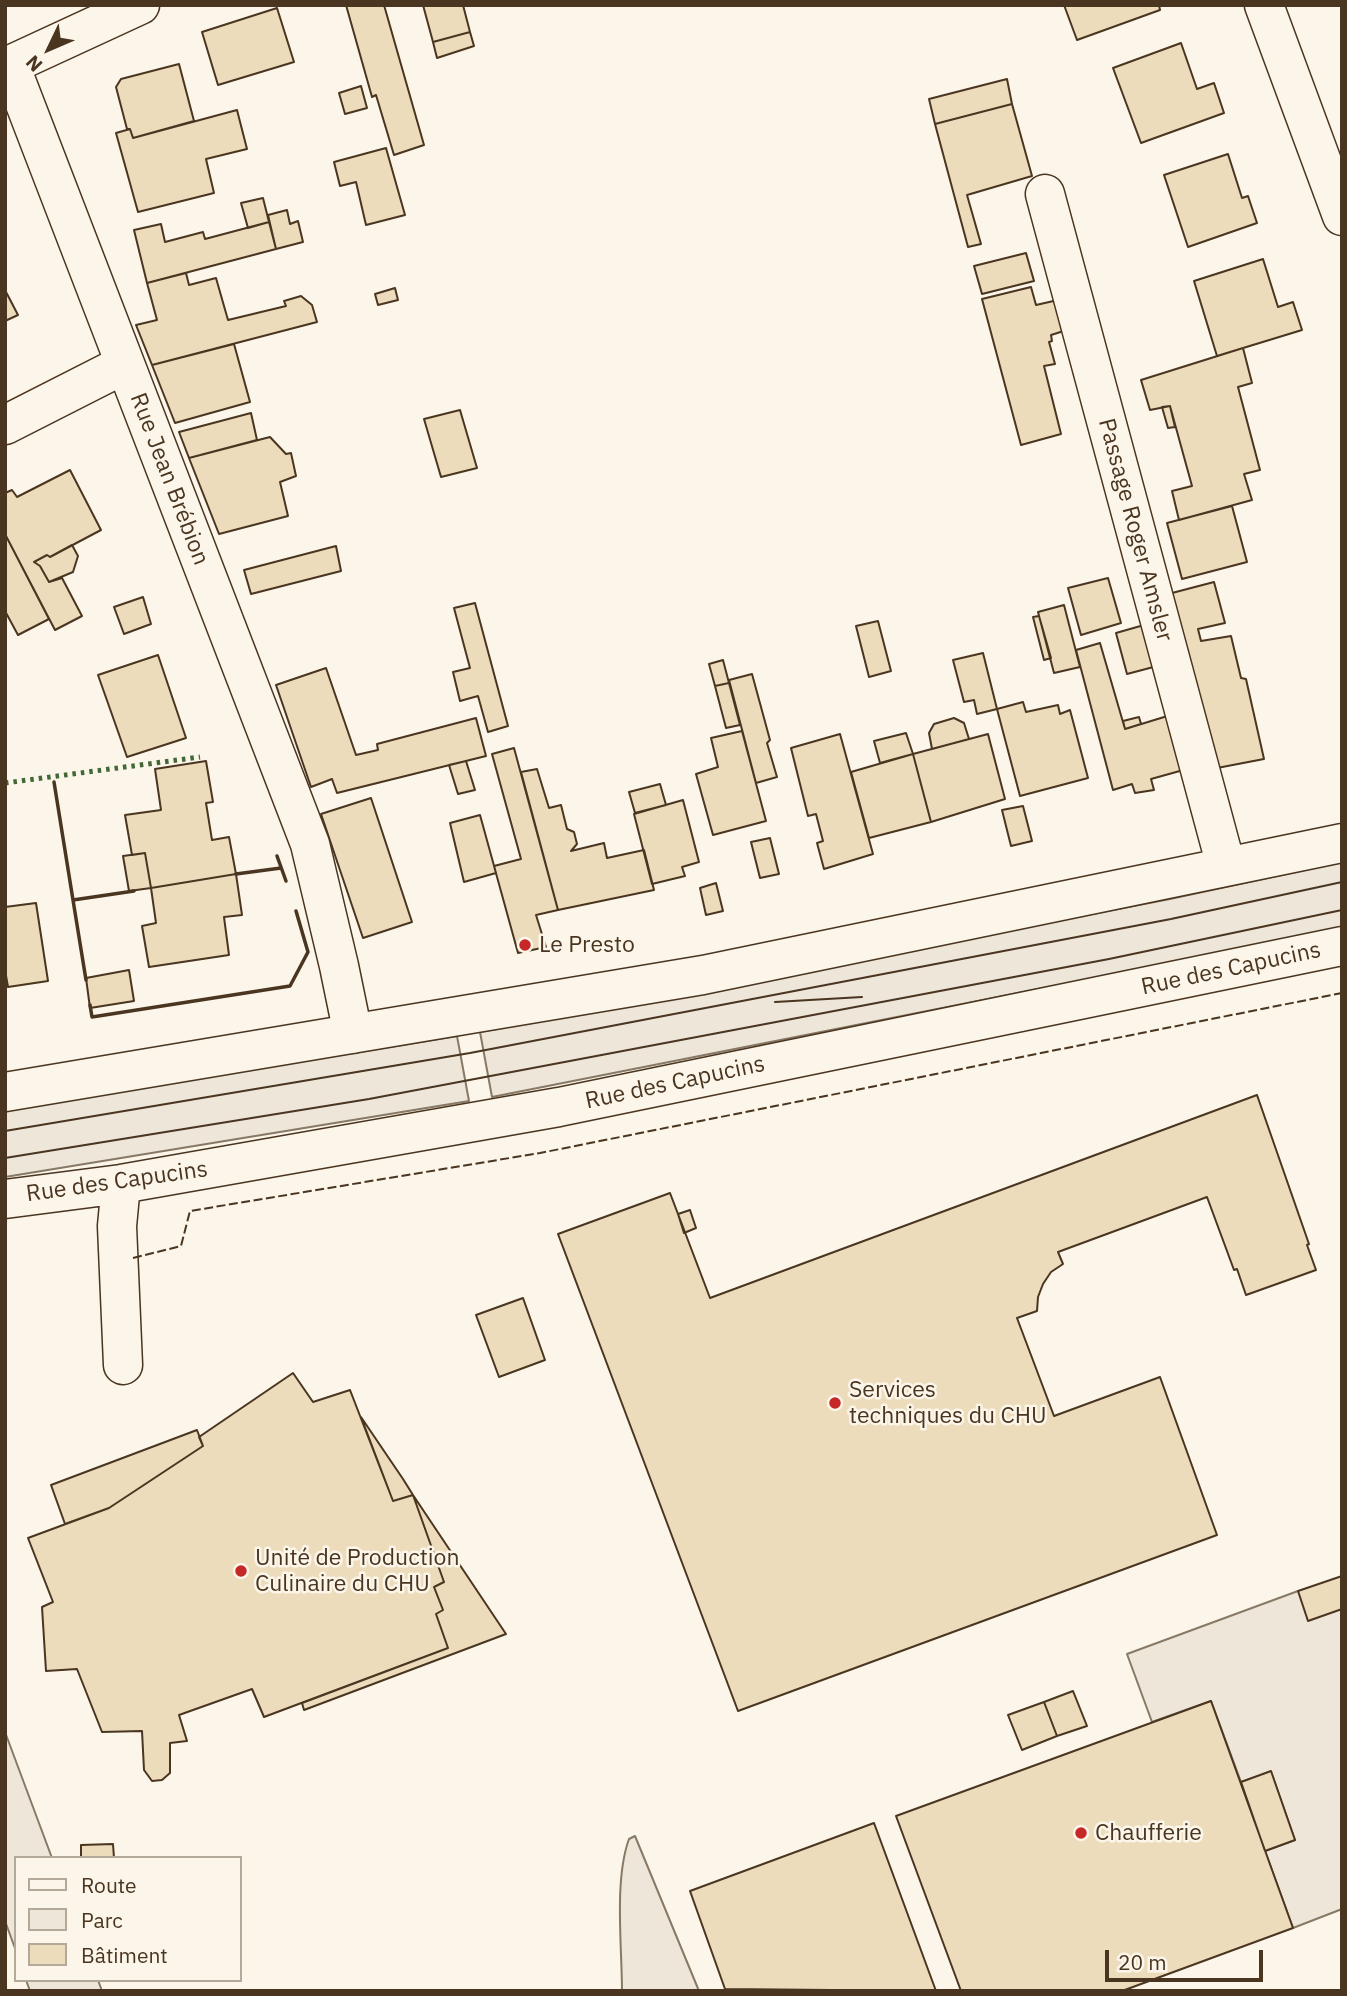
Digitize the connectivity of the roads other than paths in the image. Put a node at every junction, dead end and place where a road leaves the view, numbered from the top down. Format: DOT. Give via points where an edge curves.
graph roads {
  1 [pos="140,5"];
  2 [pos="1264,5"];
  3 [pos="1045,194"];
  4 [pos="1342,216"];
  5 [pos="125,364"];
  6 [pos="5,425"];
  7 [pos="1342,843"];
  8 [pos="1226,866"];
  9 [pos="1342,946"];
  10 [pos="353,1034"];
  11 [pos="5,1092"];
  12 [pos="121,1184"];
  13 [pos="5,1199"];
  14 [pos="123,1365"];
  1 -- 5 [label="street, Rue Jean Brébion" via="10,65"];
  2 -- 4 [label="street"];
  3 -- 8 [label="street, Passage Roger Amsler"];
  5 -- 6 [label="street"];
  5 -- 10 [label="street, Rue Jean Brébion" via="310,845"];
  7 -- 8 [label="street"];
  8 -- 10 [label="street" via="703,975"];
  9 -- 12 [label="street, Rue des Capucins" via="559,1107"];
  10 -- 11 [label="street"];
  12 -- 13 [label="street, Rue des Capucins"];
  12 -- 14 [label="street" via="117,1226"];
}
